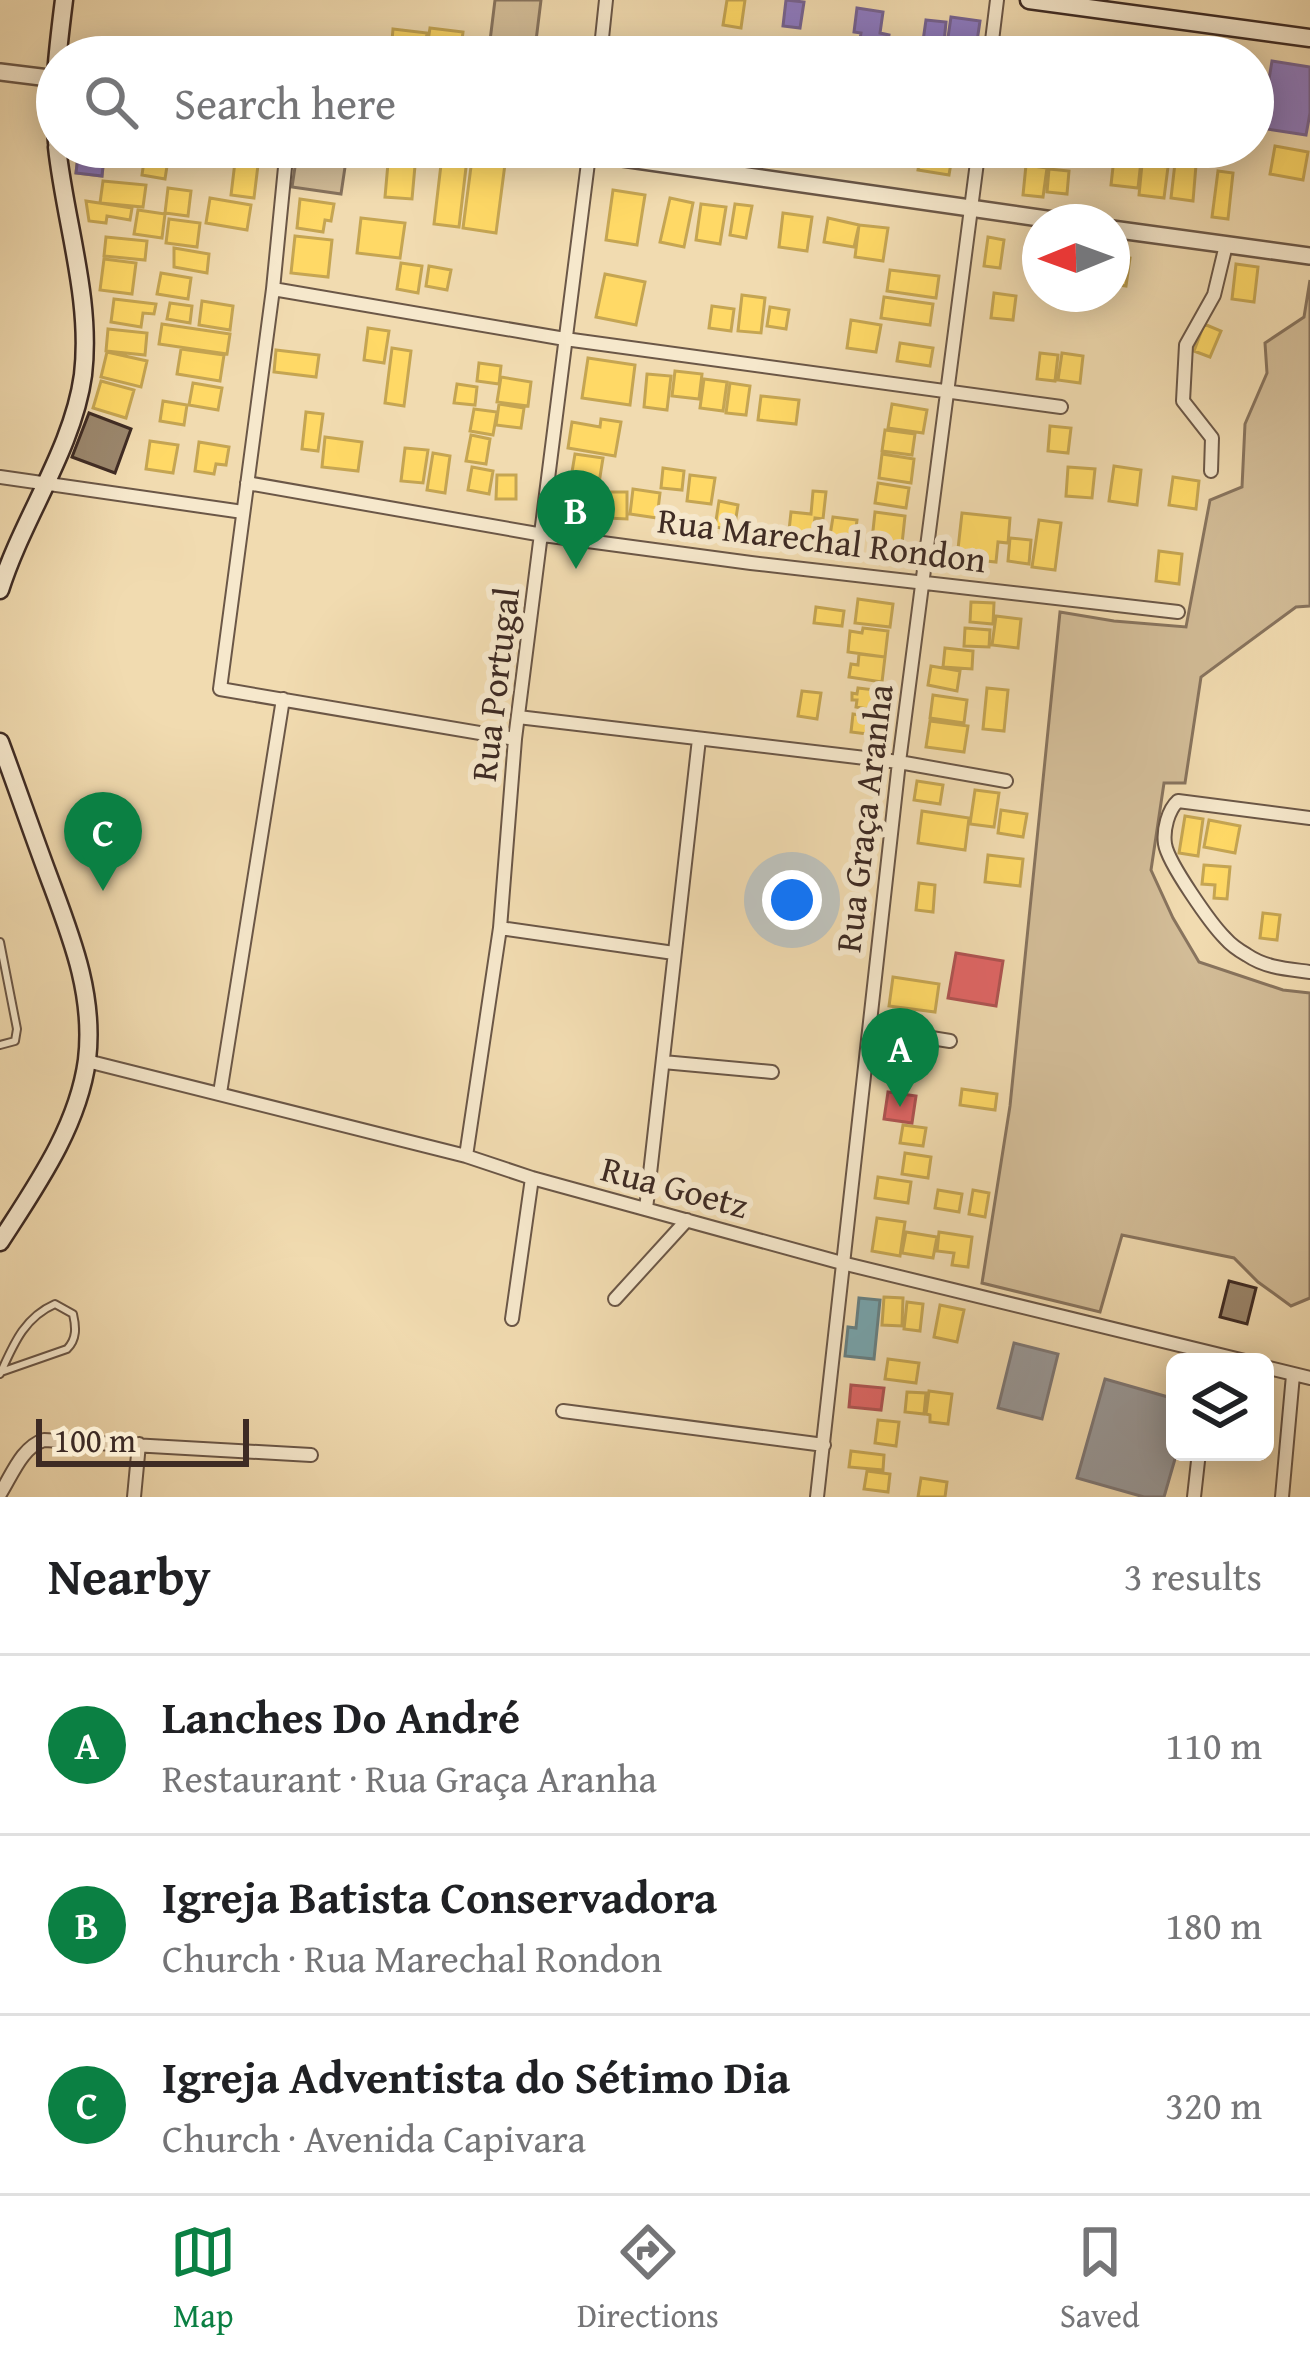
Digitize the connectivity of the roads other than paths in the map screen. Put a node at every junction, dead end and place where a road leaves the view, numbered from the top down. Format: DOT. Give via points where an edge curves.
graph roads {
  1 [pos="64,0"];
  2 [pos="606,0"];
  3 [pos="998,0"];
  4 [pos="1029,0"];
  5 [pos="60,36"];
  6 [pos="602,36"];
  7 [pos="993,36"];
  8 [pos="1310,38"];
  9 [pos="0,72"];
  10 [pos="36,76"];
  11 [pos="61,168"];
  12 [pos="285,168"];
  13 [pos="588,168"];
  14 [pos="708,168"];
  15 [pos="976,168"];
  16 [pos="971,208"];
  17 [pos="1022,215"];
  18 [pos="1130,232"];
  19 [pos="1226,245"];
  20 [pos="1310,256"];
  21 [pos="273,289"];
  22 [pos="565,339"];
  23 [pos="948,390"];
  24 [pos="1061,407"];
  25 [pos="1211,471"];
  26 [pos="0,477"];
  27 [pos="45,482"];
  28 [pos="247,483"];
  29 [pos="243,512"];
  30 [pos="543,535"];
  31 [pos="922,582"];
  32 [pos="0,590"];
  33 [pos="1178,612"];
  34 [pos="283,699"];
  35 [pos="518,717"];
  36 [pos="515,739"];
  37 [pos="699,739"];
  38 [pos="0,742"];
  39 [pos="898,762"];
  40 [pos="1006,781"];
  41 [pos="1310,818"];
  42 [pos="500,928"];
  43 [pos="0,942"];
  44 [pos="674,952"];
  45 [pos="1310,972"];
  46 [pos="870,1028"];
  47 [pos="950,1041"];
  48 [pos="0,1045"];
  49 [pos="87,1061"];
  50 [pos="663,1062"];
  51 [pos="772,1072"];
  52 [pos="220,1093"];
  53 [pos="466,1156"];
  54 [pos="532,1178"];
  55 [pos="646,1209"];
  56 [pos="687,1220"];
  57 [pos="0,1242"];
  58 [pos="842,1263"];
  59 [pos="615,1299"];
  60 [pos="512,1319"];
  61 [pos="1196,1353"];
  62 [pos="1274,1369"];
  63 [pos="0,1373"];
  64 [pos="1293,1375"];
  65 [pos="1310,1378"];
  66 [pos="563,1411"];
  67 [pos="140,1444"];
  68 [pos="824,1445"];
  69 [pos="311,1455"];
  70 [pos="1198,1461"];
  71 [pos="0,1494"];
  72 [pos="134,1497"];
  73 [pos="817,1497"];
  74 [pos="1194,1497"];
  75 [pos="1282,1497"];
  1 -- 5 [label="main road"];
  2 -- 6 [label="street"];
  3 -- 7 [label="street"];
  4 -- 8 [label="main road"];
  9 -- 10 [label="street"];
  11 -- 27 [label="main road" via="86,327 82,379"];
  12 -- 21 [label="street"];
  13 -- 22 [label="street, Rua Portugal"];
  14 -- 16 [label="street"];
  15 -- 16 [label="street, Rua Graça Aranha"];
  16 -- 17 [label="street"];
  16 -- 23 [label="street, Rua Graça Aranha"];
  18 -- 19 [label="street"];
  19 -- 20 [label="street"];
  19 -- 25 [label="street" via="1214,295 1184,351 1183,401 1212,438"];
  21 -- 22 [label="street"];
  21 -- 28 [label="street"];
  22 -- 23 [label="street"];
  22 -- 30 [label="street, Rua Portugal"];
  23 -- 24 [label="street"];
  23 -- 31 [label="street, Rua Graça Aranha"];
  26 -- 27 [label="street"];
  27 -- 29 [label="street"];
  27 -- 32 [label="main road"];
  28 -- 29 [label="street"];
  28 -- 30 [label="street, Rua Marechal Rondon"];
  29 -- 34 [label="street" via="220,689"];
  30 -- 31 [label="street, Rua Marechal Rondon"];
  30 -- 35 [label="street, Rua Portugal"];
  31 -- 33 [label="street, Rua Marechal Rondon"];
  31 -- 39 [label="street, Rua Graça Aranha"];
  34 -- 36 [label="street"];
  34 -- 52 [label="street"];
  35 -- 36 [label="street, Rua Portugal"];
  35 -- 37 [label="street"];
  36 -- 42 [label="street, Rua Portugal"];
  37 -- 39 [label="street"];
  37 -- 44 [label="street"];
  38 -- 49 [label="main road" via="80,961"];
  39 -- 40 [label="street"];
  39 -- 46 [label="street, Rua Graça Aranha"];
  41 -- 45 [label="street" via="1178,801 1164,842 1226,939 1270,966"];
  42 -- 44 [label="street"];
  42 -- 53 [label="street, Rua Portugal"];
  43 -- 48 [label="lane" via="17,1029 15,1041"];
  44 -- 50 [label="street"];
  46 -- 47 [label="street"];
  46 -- 58 [label="street, Rua Graça Aranha"];
  49 -- 52 [label="street, Rua Goetz"];
  49 -- 57 [label="main road" via="52,1160"];
  50 -- 51 [label="street"];
  50 -- 55 [label="street"];
  52 -- 53 [label="street, Rua Goetz"];
  53 -- 54 [label="street, Rua Goetz"];
  54 -- 55 [label="street, Rua Goetz"];
  54 -- 60 [label="street"];
  55 -- 56 [label="street, Rua Goetz"];
  56 -- 58 [label="street, Rua Goetz"];
  56 -- 59 [label="street"];
  58 -- 61 [label="street, Rua Goetz"];
  58 -- 68 [label="street, Rua Graça Aranha"];
  62 -- 64 [label="street"];
  63 -- 63 [label="lane" via="67,1348 73,1314 55,1304 35,1314"];
  64 -- 65 [label="street"];
  64 -- 75 [label="street"];
  66 -- 68 [label="street"];
  67 -- 69 [label="street"];
  67 -- 71 [label="street" via="34,1443"];
  67 -- 72 [label="street"];
  68 -- 73 [label="street, Rua Graça Aranha"];
  70 -- 74 [label="street"];
}
